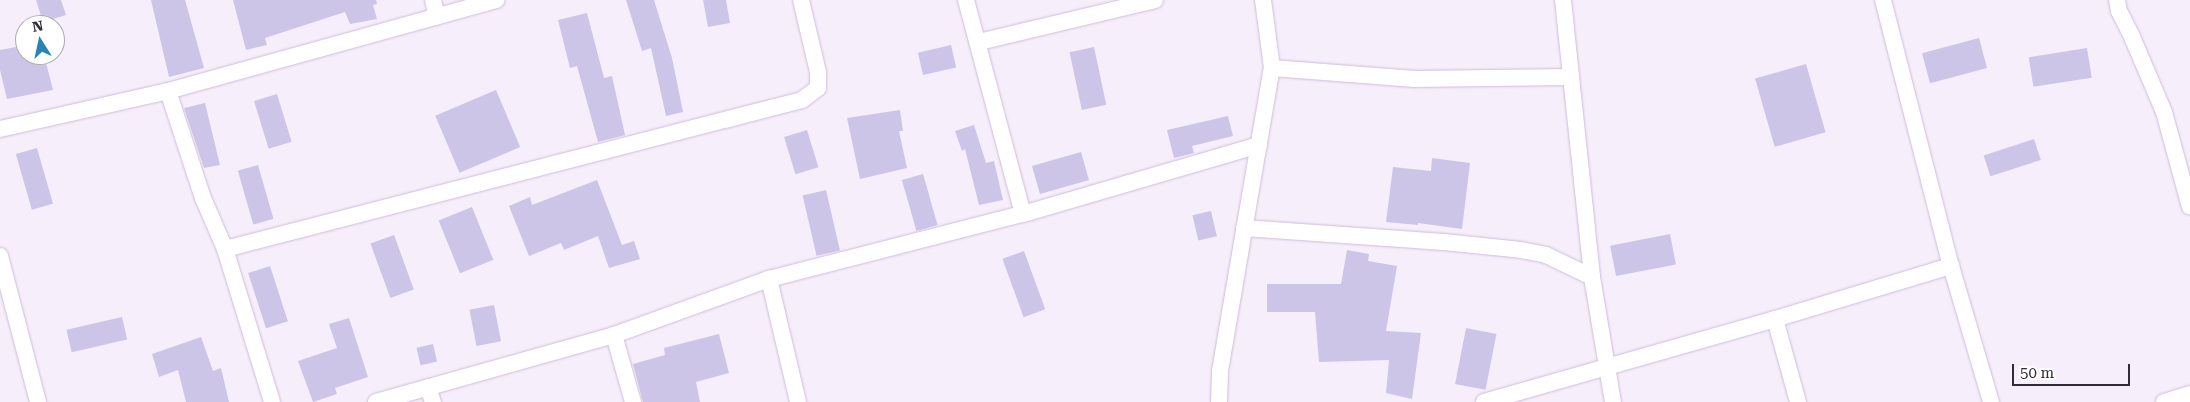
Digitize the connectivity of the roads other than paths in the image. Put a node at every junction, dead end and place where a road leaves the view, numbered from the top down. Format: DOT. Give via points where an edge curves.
graph roads {
  1 [pos="433,0"];
  2 [pos="497,0"];
  3 [pos="801,0"];
  4 [pos="966,0"];
  5 [pos="1155,0"];
  6 [pos="1263,0"];
  7 [pos="1563,0"];
  8 [pos="1883,0"];
  9 [pos="2117,0"];
  10 [pos="437,16"];
  11 [pos="979,42"];
  12 [pos="1272,68"];
  13 [pos="1571,77"];
  14 [pos="168,91"];
  15 [pos="0,129"];
  16 [pos="1260,144"];
  17 [pos="2190,207"];
  18 [pos="1023,214"];
  19 [pos="1244,228"];
  20 [pos="225,249"];
  21 [pos="0,256"];
  22 [pos="1951,266"];
  23 [pos="1592,277"];
  24 [pos="769,279"];
  25 [pos="1775,319"];
  26 [pos="614,335"];
  27 [pos="1606,367"];
  28 [pos="2190,394"];
  29 [pos="430,395"];
  30 [pos="38,402"];
  31 [pos="272,402"];
  32 [pos="376,402"];
  33 [pos="633,402"];
  34 [pos="798,402"];
  35 [pos="1219,402"];
  36 [pos="1484,402"];
  37 [pos="1613,402"];
  38 [pos="1798,402"];
  39 [pos="1991,402"];
  40 [pos="2164,402"];
  1 -- 10 [label="street"];
  2 -- 10 [label="street"];
  3 -- 20 [label="street" via="818,72 818,88 802,100"];
  4 -- 11 [label="street"];
  5 -- 11 [label="street"];
  6 -- 12 [label="street"];
  7 -- 13 [label="street"];
  8 -- 22 [label="street"];
  9 -- 17 [label="street" via="2164,112"];
  10 -- 14 [label="street"];
  11 -- 18 [label="street"];
  12 -- 13 [label="street" via="1415,79"];
  12 -- 16 [label="street"];
  13 -- 23 [label="street"];
  14 -- 15 [label="street"];
  14 -- 20 [label="street" via="203,198"];
  16 -- 18 [label="street"];
  16 -- 19 [label="street"];
  18 -- 24 [label="street"];
  19 -- 23 [label="street" via="1521,250 1546,255"];
  19 -- 35 [label="street" via="1220,371"];
  20 -- 31 [label="street"];
  21 -- 30 [label="street"];
  22 -- 25 [label="street"];
  22 -- 39 [label="street"];
  23 -- 27 [label="street"];
  24 -- 26 [label="street"];
  24 -- 34 [label="street"];
  25 -- 27 [label="street"];
  25 -- 38 [label="street"];
  26 -- 29 [label="street"];
  26 -- 33 [label="street"];
  27 -- 36 [label="street"];
  27 -- 37 [label="street"];
  28 -- 40 [label="street"];
  29 -- 32 [label="street"];
}
